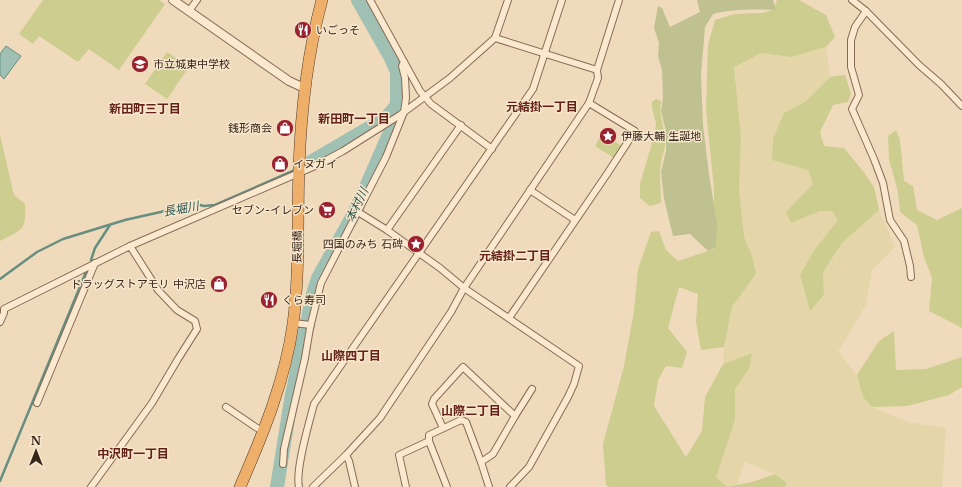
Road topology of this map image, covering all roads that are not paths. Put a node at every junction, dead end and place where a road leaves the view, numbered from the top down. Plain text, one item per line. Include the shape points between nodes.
1 (173, 0) edge
2 (197, 0) edge
3 (322, 0) edge
4 (370, 0) edge
5 (508, 0) edge
6 (562, 0) edge
7 (619, 0) edge
8 (852, 0) edge
9 (189, 11) junction
10 (866, 11) junction
11 (495, 38) junction
12 (545, 55) junction
13 (404, 62) junction
14 (597, 70) junction
15 (304, 88) junction
16 (424, 96) junction
17 (589, 103) junction
18 (962, 106) edge
19 (402, 113) junction
20 (461, 125) junction
21 (492, 149) junction
22 (299, 170) junction
23 (530, 190) junction
24 (358, 212) junction
25 (575, 220) junction
26 (387, 230) junction
27 (130, 246) junction
28 (418, 253) junction
29 (95, 263) junction
30 (911, 277) dead end
31 (464, 288) junction
32 (2, 309) edge
33 (509, 318) junction
34 (0, 322) edge
35 (304, 324) junction
36 (532, 389) dead end
37 (37, 403) dead end
38 (226, 407) dead end
39 (515, 416) junction
40 (443, 428) junction
41 (264, 430) junction
42 (429, 441) junction
43 (346, 455) junction
44 (481, 462) junction
45 (283, 464) dead end
46 (91, 487) edge
47 (240, 487) edge
48 (299, 487) edge
49 (312, 487) edge
50 (354, 487) edge
51 (406, 487) edge
52 (447, 487) edge
53 (489, 487) edge
54 (510, 487) edge

1 - 9 street
2 - 9 street
3 - 15 highway, 長堀橋
4 - 13 street
5 - 11 street
6 - 12 street
7 - 14 street
8 - 10 street
9 - 15 street via 289,81
10 - 18 street
10 - 30 street via 855,27 851,40 851,67 858,95 852,109 883,183 890,220 904,241
11 - 12 street
11 - 16 street via 450,78
12 - 14 street
12 - 21 street via 534,89
13 - 16 street
13 - 19 street via 402,66 406,98
14 - 17 street via 598,78
15 - 22 highway, 長堀橋
16 - 19 street
16 - 20 street
17 - 23 street
17 - 25 street via 635,131
19 - 22 street via 343,151
19 - 24 street via 386,157
20 - 21 street
20 - 26 street
21 - 28 street
22 - 27 street
22 - 35 highway, 長堀橋 via 296,288
23 - 25 street
23 - 31 street
24 - 26 street
24 - 35 street via 321,283
25 - 33 street
26 - 28 street
27 - 29 street
27 - 46 street via 158,290 177,310 195,321 197,329 152,403
28 - 31 street
28 - 48 street via 314,404 297,481
29 - 32 street
29 - 37 street
31 - 33 street
31 - 43 street via 451,312 380,418
32 - 34 street via 4,313
33 - 54 street via 579,366 568,398 529,467
35 - 41 highway, 長堀橋 via 283,370
35 - 45 street
36 - 39 street
38 - 41 street
39 - 40 street via 463,367 432,404
39 - 44 street via 493,454
40 - 42 street via 429,435
40 - 44 street via 461,420 466,422
41 - 47 highway, 長堀橋
42 - 51 street via 399,455
42 - 52 street
43 - 49 street
43 - 50 street
44 - 53 street

